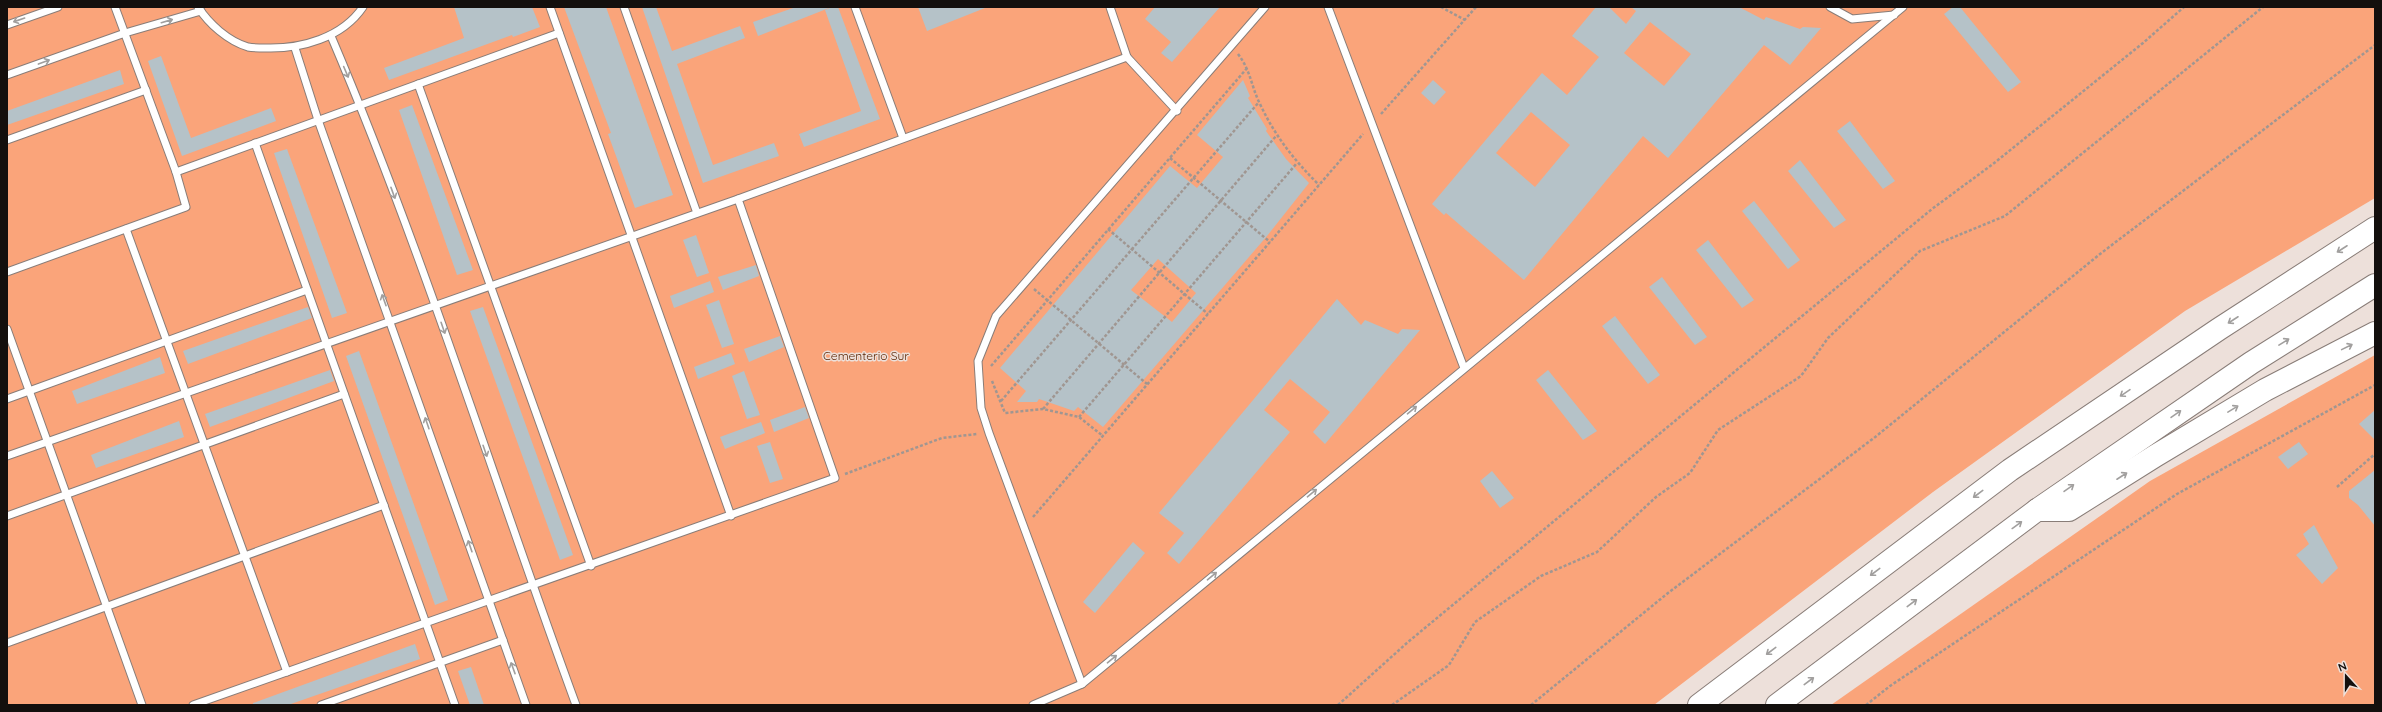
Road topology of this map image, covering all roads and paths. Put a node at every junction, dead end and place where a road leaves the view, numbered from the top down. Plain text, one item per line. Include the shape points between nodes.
1 (58, 7) edge
2 (115, 7) edge
3 (363, 7) edge
4 (550, 7) edge
5 (624, 7) edge
6 (855, 7) edge
7 (1110, 7) edge
8 (1265, 7) edge
9 (1328, 7) edge
10 (1441, 7) edge
11 (1476, 7) edge
12 (1830, 7) edge
13 (1903, 7) edge
14 (2184, 7) edge
15 (2263, 7) edge
16 (200, 9) edge
17 (1894, 15) junction
18 (1465, 20) junction
19 (7, 25) edge
20 (125, 33) junction
21 (559, 33) junction
22 (331, 36) junction
23 (2375, 45) edge
24 (1232, 46) junction
25 (295, 48) junction
26 (1127, 56) junction
27 (1248, 67) junction
28 (7, 75) edge
29 (418, 84) junction
30 (146, 90) junction
31 (1259, 102) junction
32 (360, 105) junction
33 (1177, 111) junction
34 (318, 120) junction
35 (1372, 124) junction
36 (1276, 136) junction
37 (903, 138) junction
38 (7, 140) edge
39 (255, 143) junction
40 (1170, 158) junction
41 (1297, 163) junction
42 (176, 172) junction
43 (1195, 177) junction
44 (1319, 185) junction
45 (738, 199) junction
46 (1221, 200) junction
47 (697, 213) junction
48 (1247, 222) junction
49 (2375, 228) edge
50 (126, 229) junction
51 (1108, 229) junction
52 (632, 236) junction
53 (1270, 242) junction
54 (1132, 250) junction
55 (7, 272) edge
56 (1159, 272) junction
57 (1026, 282) junction
58 (490, 285) junction
59 (2375, 285) edge
60 (307, 290) junction
61 (1185, 294) junction
62 (1047, 300) junction
63 (435, 304) junction
64 (1208, 314) junction
65 (391, 320) junction
66 (1071, 320) junction
67 (7, 329) edge
68 (2375, 333) edge
69 (167, 341) junction
70 (326, 343) junction
71 (1099, 343) junction
72 (1125, 364) junction
73 (1464, 368) junction
74 (987, 370) junction
75 (979, 380) junction
76 (1147, 384) junction
77 (2375, 385) edge
78 (29, 391) junction
79 (186, 393) junction
80 (344, 394) junction
81 (7, 399) edge
82 (1001, 401) junction
83 (1043, 409) junction
84 (1079, 417) junction
85 (989, 433) junction
86 (1103, 436) junction
87 (48, 442) junction
88 (204, 445) junction
89 (2375, 454) edge
90 (7, 456) edge
91 (835, 478) junction
92 (2337, 487) dead end
93 (67, 495) junction
94 (384, 505) junction
95 (2037, 510) junction
96 (7, 516) edge
97 (731, 516) junction
98 (1024, 528) junction
99 (245, 556) junction
100 (591, 566) junction
101 (532, 586) junction
102 (489, 600) junction
103 (107, 606) junction
104 (426, 622) junction
105 (503, 640) junction
106 (7, 643) edge
107 (440, 663) junction
108 (287, 672) junction
109 (1082, 684) junction
110 (142, 705) edge
111 (193, 705) edge
112 (321, 705) edge
113 (455, 705) edge
114 (526, 705) edge
115 (576, 705) edge
116 (1033, 705) edge
117 (1338, 705) edge
118 (1392, 705) edge
119 (1531, 705) edge
120 (1700, 705) edge
121 (1778, 705) edge
122 (1866, 705) edge

1 -> 19 lane
2 - 20 lane
3 - 22 lane via 358,15
4 - 21 lane
5 - 47 lane
6 - 37 lane
7 - 26 lane
8 - 24 lane
9 - 35 lane
10 - 18 path
11 - 18 path
12 - 17 lane via 1852,19
13 - 17 lane
14 - 117 path via 1993,164 1932,209 1693,406 1408,642
15 - 118 path via 2005,216 1920,251 1828,338 1801,376 1718,430 1690,473 1656,497 1597,552 1541,576 1475,622 1449,666
20 -> 16 lane
16 - 25 lane via 227,37 249,47
17 - 73 lane
18 - 35 path
28 -> 20 lane
20 - 30 lane
21 - 29 lane
21 - 52 lane
22 - 25 lane
22 -> 32 lane
23 - 119 path via 2100,254 1874,438 1668,593
24 - 27 path
24 - 33 lane
25 - 34 lane
26 - 33 lane
26 - 37 lane
27 - 31 path
27 - 40 path
29 - 32 lane
29 - 58 lane
30 - 38 lane
30 - 42 lane
31 - 36 path
31 - 43 path
32 - 34 lane
32 -> 63 lane
33 - 57 lane
34 - 39 lane
65 -> 34 lane
35 - 44 path
35 - 73 lane
36 - 41 path
36 - 46 path
37 - 45 lane
39 - 42 lane
39 - 60 lane
40 - 43 path
40 - 51 path
41 - 44 path
41 - 48 path
42 - 50 lane via 186,207
43 - 46 path
43 - 54 path
44 - 53 path
45 - 47 lane
45 - 91 lane
46 - 48 path
46 - 56 path
47 - 52 lane
48 - 53 path
48 - 61 path
49 -> 120 highway via 2219,329 2010,470
50 - 55 lane
50 - 69 lane
51 - 54 path
51 - 62 path
52 - 58 lane
52 - 97 lane
53 - 64 path
54 - 56 path
54 - 66 path
56 - 61 path
56 - 71 path
57 - 62 path
57 - 75 lane via 996,316 978,361
58 - 63 lane
58 - 100 lane
95 -> 59 highway via 2251,363
60 - 69 lane
60 - 70 lane
61 - 64 path
61 - 72 path
62 - 66 path
62 - 74 path
63 - 65 lane
63 -> 101 lane
64 - 76 path
65 - 70 lane
102 -> 65 lane
66 - 71 path
66 - 82 path
67 - 78 lane
95 -> 68 highway via 2069,510 2265,390
69 - 78 lane
69 - 79 lane
70 - 79 lane
70 - 80 lane
71 - 72 path
71 - 83 path
72 - 76 path
72 - 84 path
109 -> 73 lane
74 - 75 path
74 - 82 path
75 - 85 lane via 981,408
76 - 86 path
77 - 122 path via 2177,494 1890,686
78 - 81 lane
78 - 87 lane
79 - 87 lane
79 - 88 lane
80 - 88 lane
80 - 94 lane
82 - 83 path via 1005,413
83 - 84 path
84 - 86 path
85 - 91 path via 942,438
85 - 98 lane
86 - 98 path
87 - 90 lane
87 - 93 lane
88 - 93 lane
88 - 99 lane
89 - 92 path
91 - 97 lane
93 - 96 lane
93 - 103 lane
94 - 99 lane
94 - 104 lane
121 -> 95 highway
97 - 100 lane
98 - 109 lane
99 - 103 lane
99 - 108 lane
100 - 101 lane
101 - 102 lane
101 - 115 lane
102 - 104 lane
102 - 105 lane
103 - 106 lane
103 - 110 lane
104 - 107 lane
104 - 108 lane
105 - 107 lane
114 -> 105 lane
107 - 112 lane
107 - 113 lane
108 - 111 lane
109 - 116 lane

